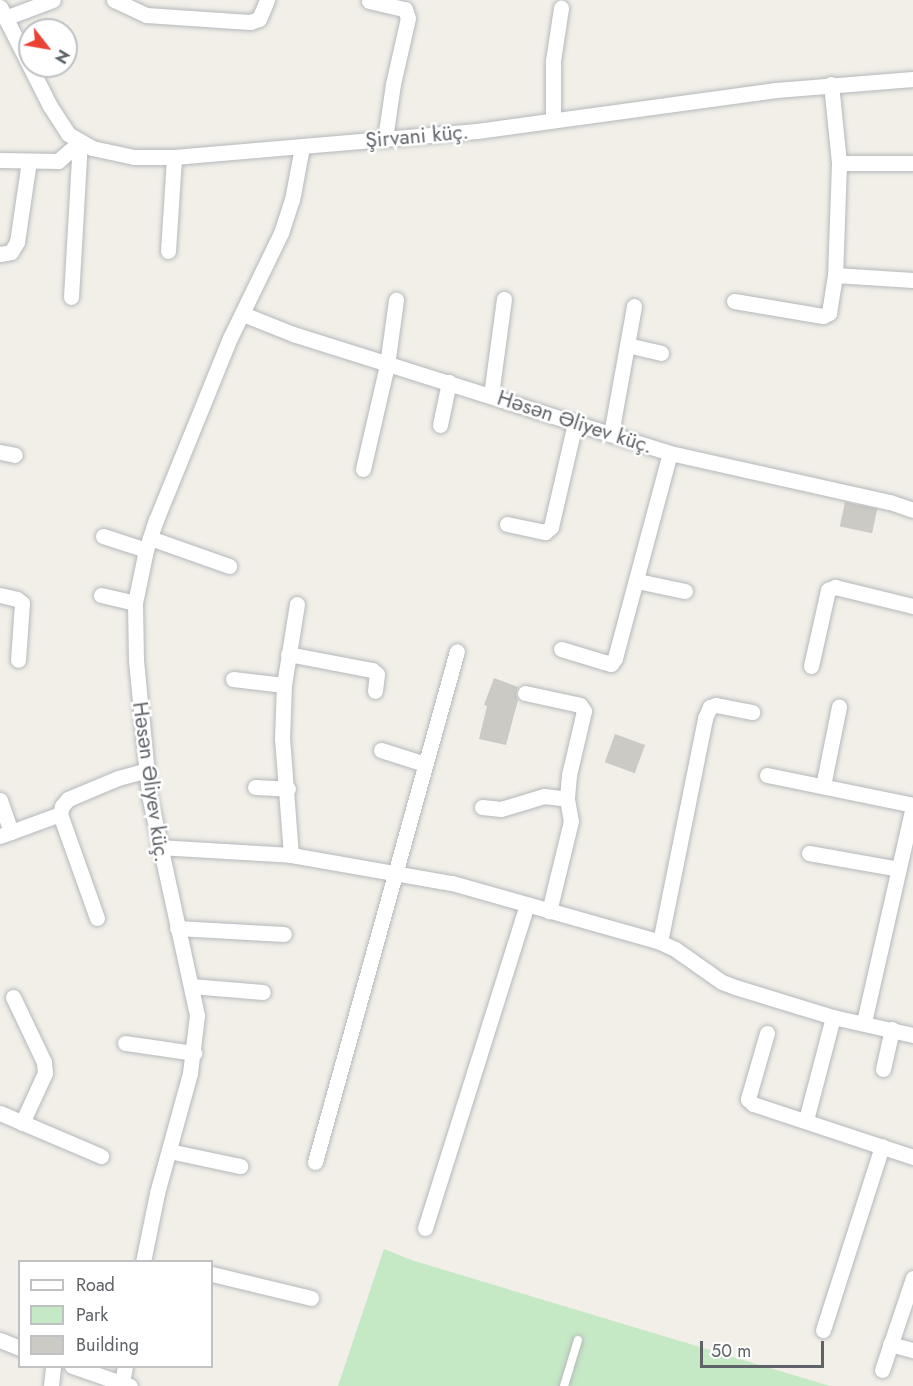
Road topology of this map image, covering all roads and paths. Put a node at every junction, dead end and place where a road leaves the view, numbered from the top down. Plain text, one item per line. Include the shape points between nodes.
1 (52, 0) edge
2 (114, 0) edge
3 (267, 0) edge
4 (369, 1) edge
5 (561, 8) dead end
6 (3, 12) edge
7 (913, 80) edge
8 (831, 84) junction
9 (553, 120) junction
10 (385, 139) junction
11 (80, 142) junction
12 (302, 147) junction
13 (174, 157) junction
14 (0, 160) edge
15 (29, 160) junction
16 (839, 163) junction
17 (913, 164) edge
18 (168, 251) dead end
19 (0, 254) edge
20 (836, 275) junction
21 (913, 280) edge
22 (71, 297) dead end
23 (504, 299) dead end
24 (396, 300) dead end
25 (734, 301) dead end
26 (634, 306) dead end
27 (243, 314) junction
28 (627, 345) junction
29 (662, 353) dead end
30 (387, 365) junction
31 (449, 382) junction
32 (491, 395) junction
33 (575, 423) junction
34 (440, 425) dead end
35 (611, 434) junction
36 (670, 453) junction
37 (363, 469) dead end
38 (913, 510) edge
39 (507, 524) dead end
40 (103, 537) dead end
41 (148, 544) junction
42 (230, 566) dead end
43 (637, 581) junction
44 (685, 591) dead end
45 (100, 595) dead end
46 (0, 596) edge
47 (135, 603) junction
48 (297, 604) dead end
49 (913, 606) edge
50 (561, 649) dead end
51 (457, 651) dead end
52 (288, 654) junction
53 (18, 660) dead end
54 (811, 666) dead end
55 (233, 679) dead end
56 (284, 685) junction
57 (375, 691) dead end
58 (525, 693) dead end
59 (839, 707) dead end
60 (752, 712) dead end
61 (381, 750) dead end
62 (425, 764) junction
63 (145, 771) junction
64 (767, 775) dead end
65 (823, 786) junction
66 (255, 787) dead end
67 (288, 789) junction
68 (567, 799) junction
69 (0, 800) edge
70 (913, 805) edge
71 (482, 807) dead end
72 (60, 814) junction
73 (6, 835) edge
74 (158, 847) junction
75 (809, 853) dead end
76 (291, 855) junction
77 (899, 869) junction
78 (395, 871) junction
79 (527, 905) junction
80 (549, 911) junction
81 (97, 918) dead end
82 (177, 928) junction
83 (284, 934) dead end
84 (660, 942) junction
85 (191, 986) junction
86 (263, 992) dead end
87 (13, 997) dead end
88 (833, 1017) junction
89 (864, 1022) junction
90 (892, 1029) junction
91 (767, 1033) dead end
92 (913, 1035) edge
93 (125, 1043) dead end
94 (194, 1053) junction
95 (883, 1069) dead end
96 (0, 1113) edge
97 (806, 1120) junction
98 (22, 1123) junction
99 (882, 1146) junction
100 (169, 1151) junction
101 (102, 1156) dead end
102 (913, 1157) edge
103 (315, 1162) dead end
104 (240, 1166) dead end
105 (425, 1228) dead end
106 (148, 1260) edge
107 (213, 1274) edge
108 (913, 1278) edge
109 (311, 1298) dead end
110 (823, 1330) dead end
111 (0, 1340) edge
112 (578, 1340) dead end
113 (890, 1344) junction
114 (18, 1347) edge
115 (913, 1350) edge
116 (53, 1368) edge
117 (78, 1368) edge
118 (125, 1368) edge
119 (882, 1370) dead end
120 (126, 1384) edge
121 (51, 1386) edge
122 (564, 1386) edge

1 - 6 street
2 - 3 street via 146,15 250,22 259,19
4 - 10 street via 405,9 408,18
5 - 9 street via 553,61
6 - 11 street, Şirvani küç. via 60,123
7 - 8 street, Şirvani küç.
8 - 9 street, Şirvani küç.
8 - 16 street
9 - 10 street, Şirvani küç.
10 - 12 street, Şirvani küç.
11 - 13 street, Şirvani küç. via 134,157
11 - 15 street via 58,160
11 - 22 street
12 - 13 street, Şirvani küç.
12 - 27 street, Həsən Əliyev küç. via 285,222
13 - 18 street
14 - 15 street
15 - 19 street via 17,242 11,252
16 - 17 street
16 - 20 street
20 - 21 street
20 - 25 street via 829,313 823,316
23 - 32 street
24 - 30 street
26 - 28 street
27 - 30 street, Həsən Əliyev küç.
27 - 41 street, Həsən Əliyev küç.
28 - 29 street
28 - 35 street
30 - 31 street, Həsən Əliyev küç.
30 - 37 street
31 - 32 street, Həsən Əliyev küç.
31 - 34 street
32 - 33 street, Həsən Əliyev küç.
33 - 35 street, Həsən Əliyev küç.
33 - 39 street via 551,527 545,532
35 - 36 street, Həsən Əliyev küç.
36 - 38 street, Həsən Əliyev küç.
36 - 43 street
40 - 41 street
41 - 42 street
41 - 47 street, Həsən Əliyev küç.
43 - 44 street
43 - 50 street via 611,663
45 - 47 street
46 - 53 street via 17,598 22,603
47 - 63 street, Həsən Əliyev küç.
48 - 52 street
49 - 54 street via 835,587 828,590
51 - 62 street
52 - 56 street
52 - 57 street via 372,670 377,674
55 - 56 street
56 - 67 street via 282,739
58 - 68 street via 580,705 584,711 571,761
59 - 65 street
60 - 84 street via 716,705 710,707 705,718
61 - 62 street
62 - 78 street
63 - 72 street via 68,799
63 - 74 street, Həsən Əliyev küç.
64 - 65 street
65 - 70 street
66 - 67 street
67 - 76 street
68 - 71 street via 544,796 501,809
68 - 80 street via 570,821
69 - 73 street
70 - 77 street
72 - 73 street
72 - 81 street
74 - 76 street
74 - 82 street, Həsən Əliyev küç.
75 - 77 street
76 - 78 street
77 - 89 street
78 - 79 street via 471,887
78 - 103 street
79 - 80 street
79 - 105 street
80 - 84 street
82 - 83 street
82 - 85 street, Həsən Əliyev küç.
84 - 88 street via 722,982
85 - 86 street
85 - 94 street, Həsən Əliyev küç. via 197,1016
87 - 98 street via 44,1062 45,1073
88 - 89 street
88 - 97 street
89 - 90 street
90 - 92 street
90 - 95 street
91 - 97 street via 748,1100
93 - 94 street
94 - 100 street, Həsən Əliyev küç.
96 - 98 street
97 - 99 street
98 - 101 street
99 - 102 street
99 - 110 street
100 - 104 street
100 - 106 street, Həsən Əliyev küç. via 157,1193
107 - 109 street
108 - 113 street
111 - 114 street
112 - 122 lane
113 - 115 street
113 - 119 street
116 - 121 street
117 - 120 street
118 - 120 street

